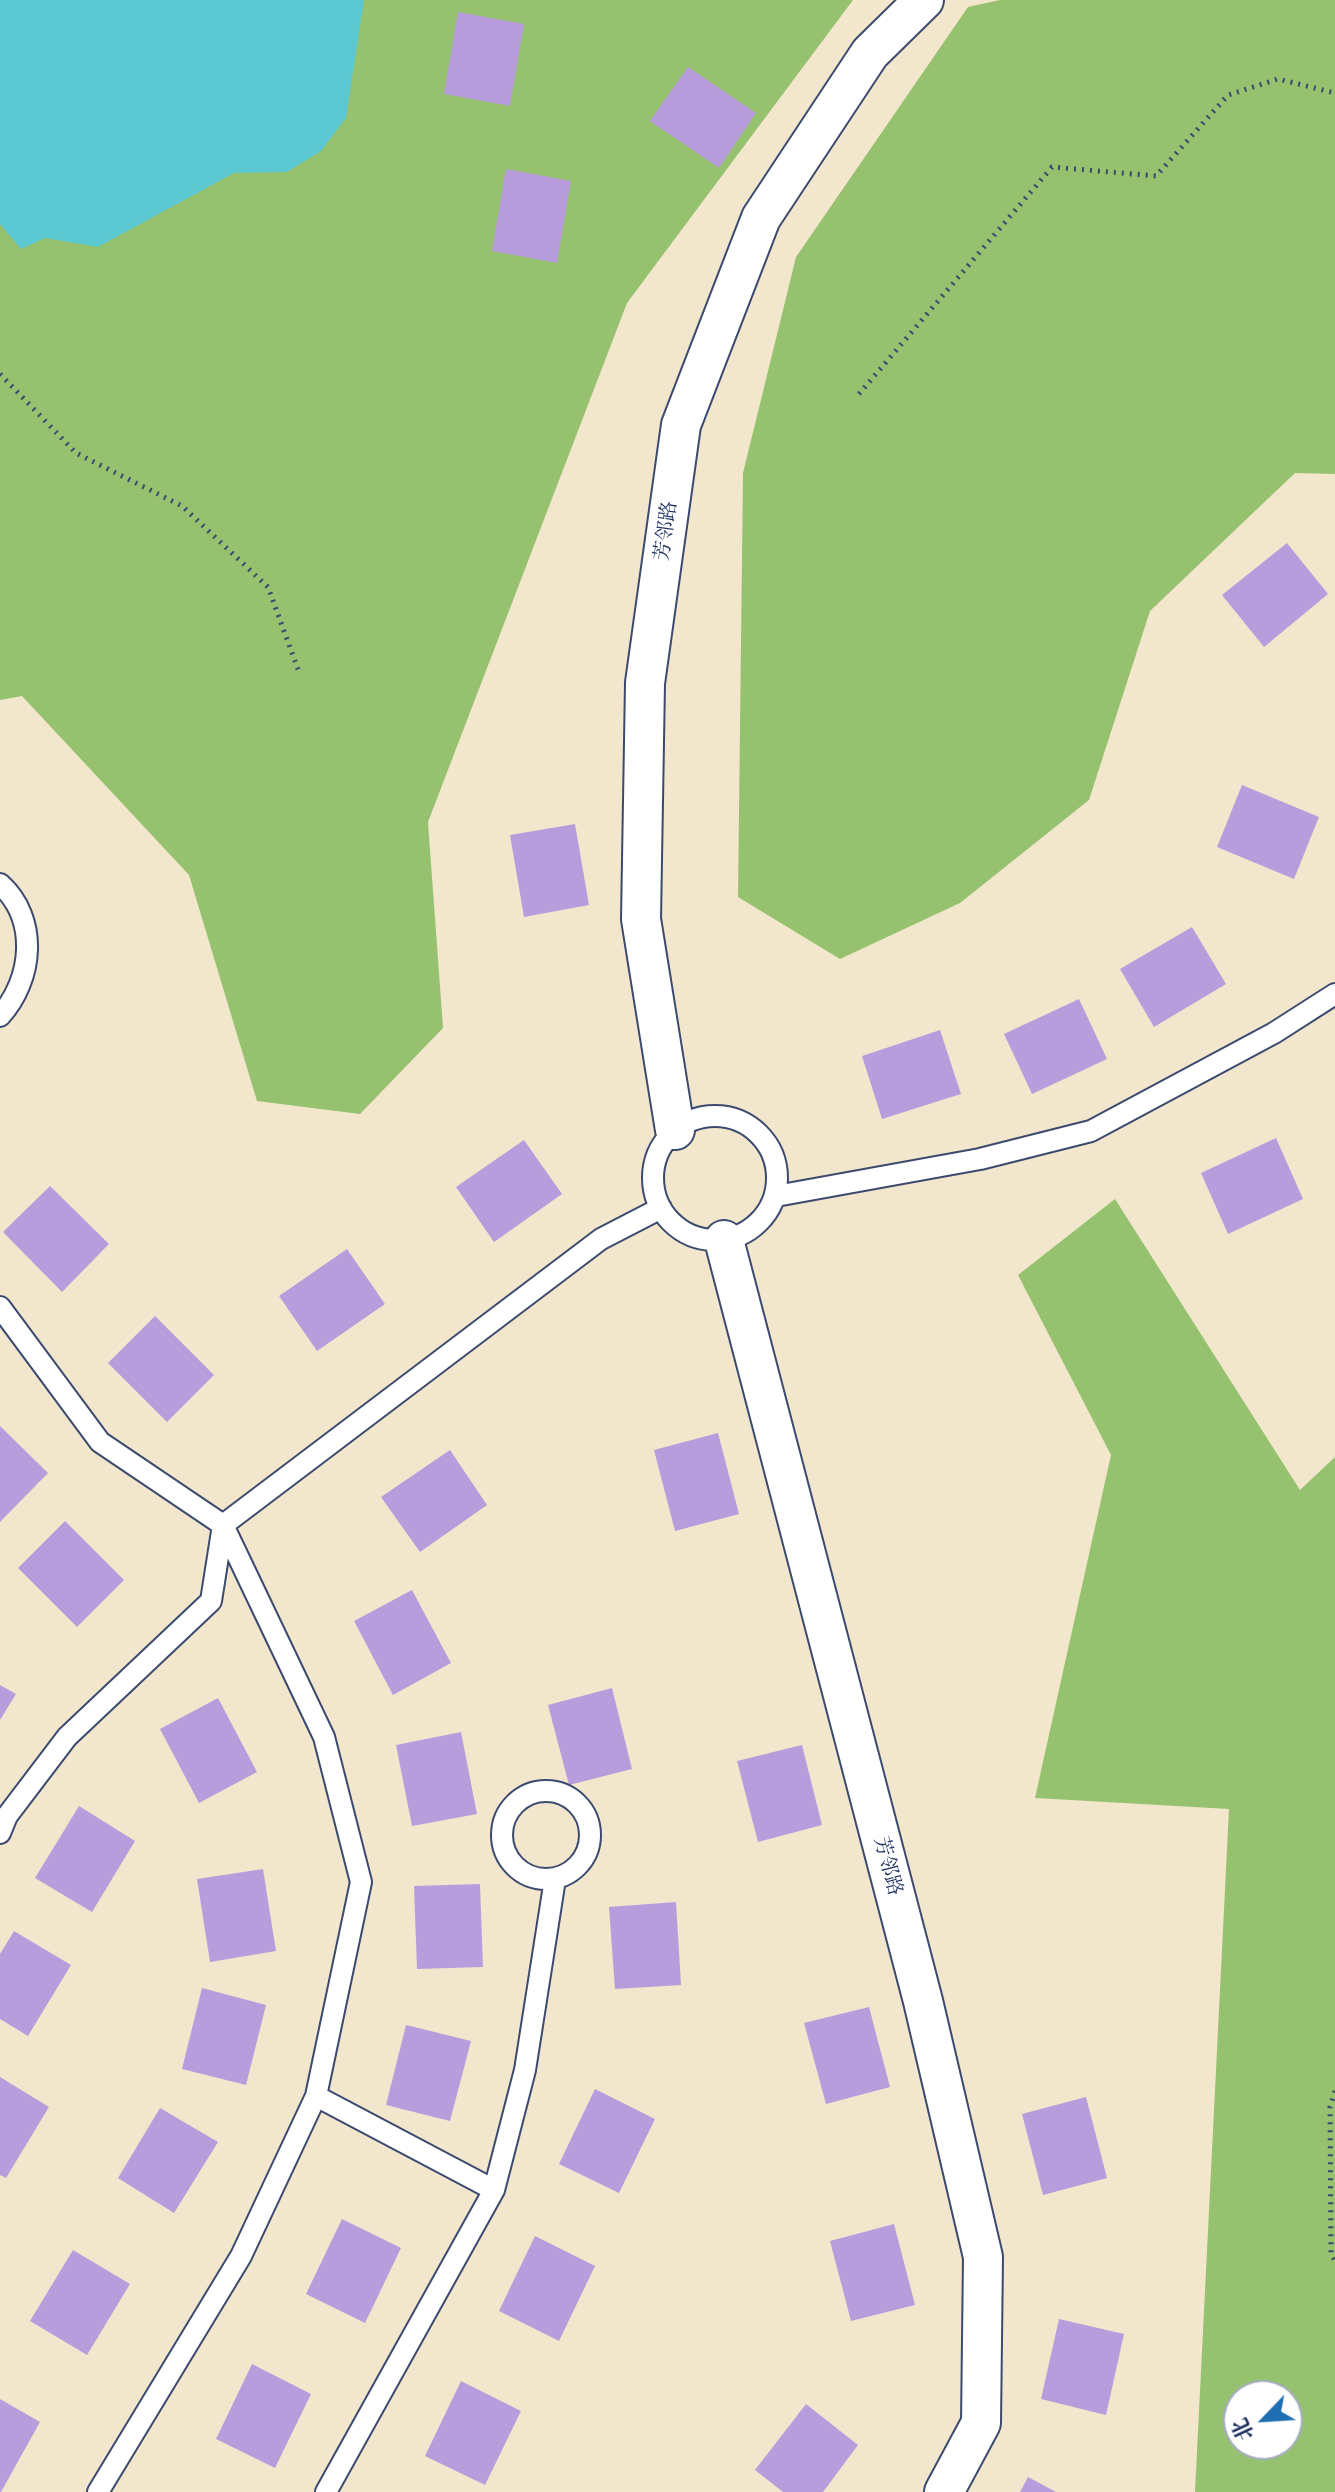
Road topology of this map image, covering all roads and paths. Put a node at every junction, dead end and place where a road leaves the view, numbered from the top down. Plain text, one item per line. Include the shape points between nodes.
1 (924, 0) edge
2 (1335, 93) edge
3 (0, 374) edge
4 (859, 394) dead end
5 (299, 672) dead end
6 (0, 884) edge
7 (1335, 994) edge
8 (0, 1016) edge
9 (675, 1130) junction
10 (776, 1196) junction
11 (661, 1208) junction
12 (724, 1240) junction
13 (0, 1307) edge
14 (223, 1525) junction
15 (0, 1833) edge
16 (555, 1879) junction
17 (1335, 2091) edge
18 (316, 2096) junction
19 (494, 2190) junction
20 (1335, 2261) edge
21 (98, 2492) edge
22 (326, 2492) edge
23 (944, 2492) edge

1 - 9 street, 芳邻路 via 870,53 761,218 681,425 645,683 641,919
2 - 4 path via 1278,79 1228,95 1156,176 1052,167
3 - 5 path via 76,453 182,506 268,587
6 - 8 lane via 24,921 29,954 15,1000
7 - 10 lane via 1274,1033 1091,1131 980,1159
9 - 10 lane via 694,1119 726,1117 748,1125 775,1159
9 - 11 lane via 654,1166
10 - 12 lane via 755,1226
11 - 12 lane via 679,1229 699,1239
11 - 14 lane via 601,1239
12 - 23 street, 芳邻路 via 919,1986 983,2257 981,2423
13 - 14 lane via 100,1442
14 - 15 lane via 211,1601 67,1737
14 - 18 lane via 324,1737 361,1882
16 - 16 lane via 581,1863 589,1826 572,1799 542,1791 518,1801 506,1817 503,1846 520,1871
16 - 19 lane via 525,2070
17 - 20 path via 1330,2122
18 - 19 lane
18 - 21 lane via 241,2256
19 - 22 lane

